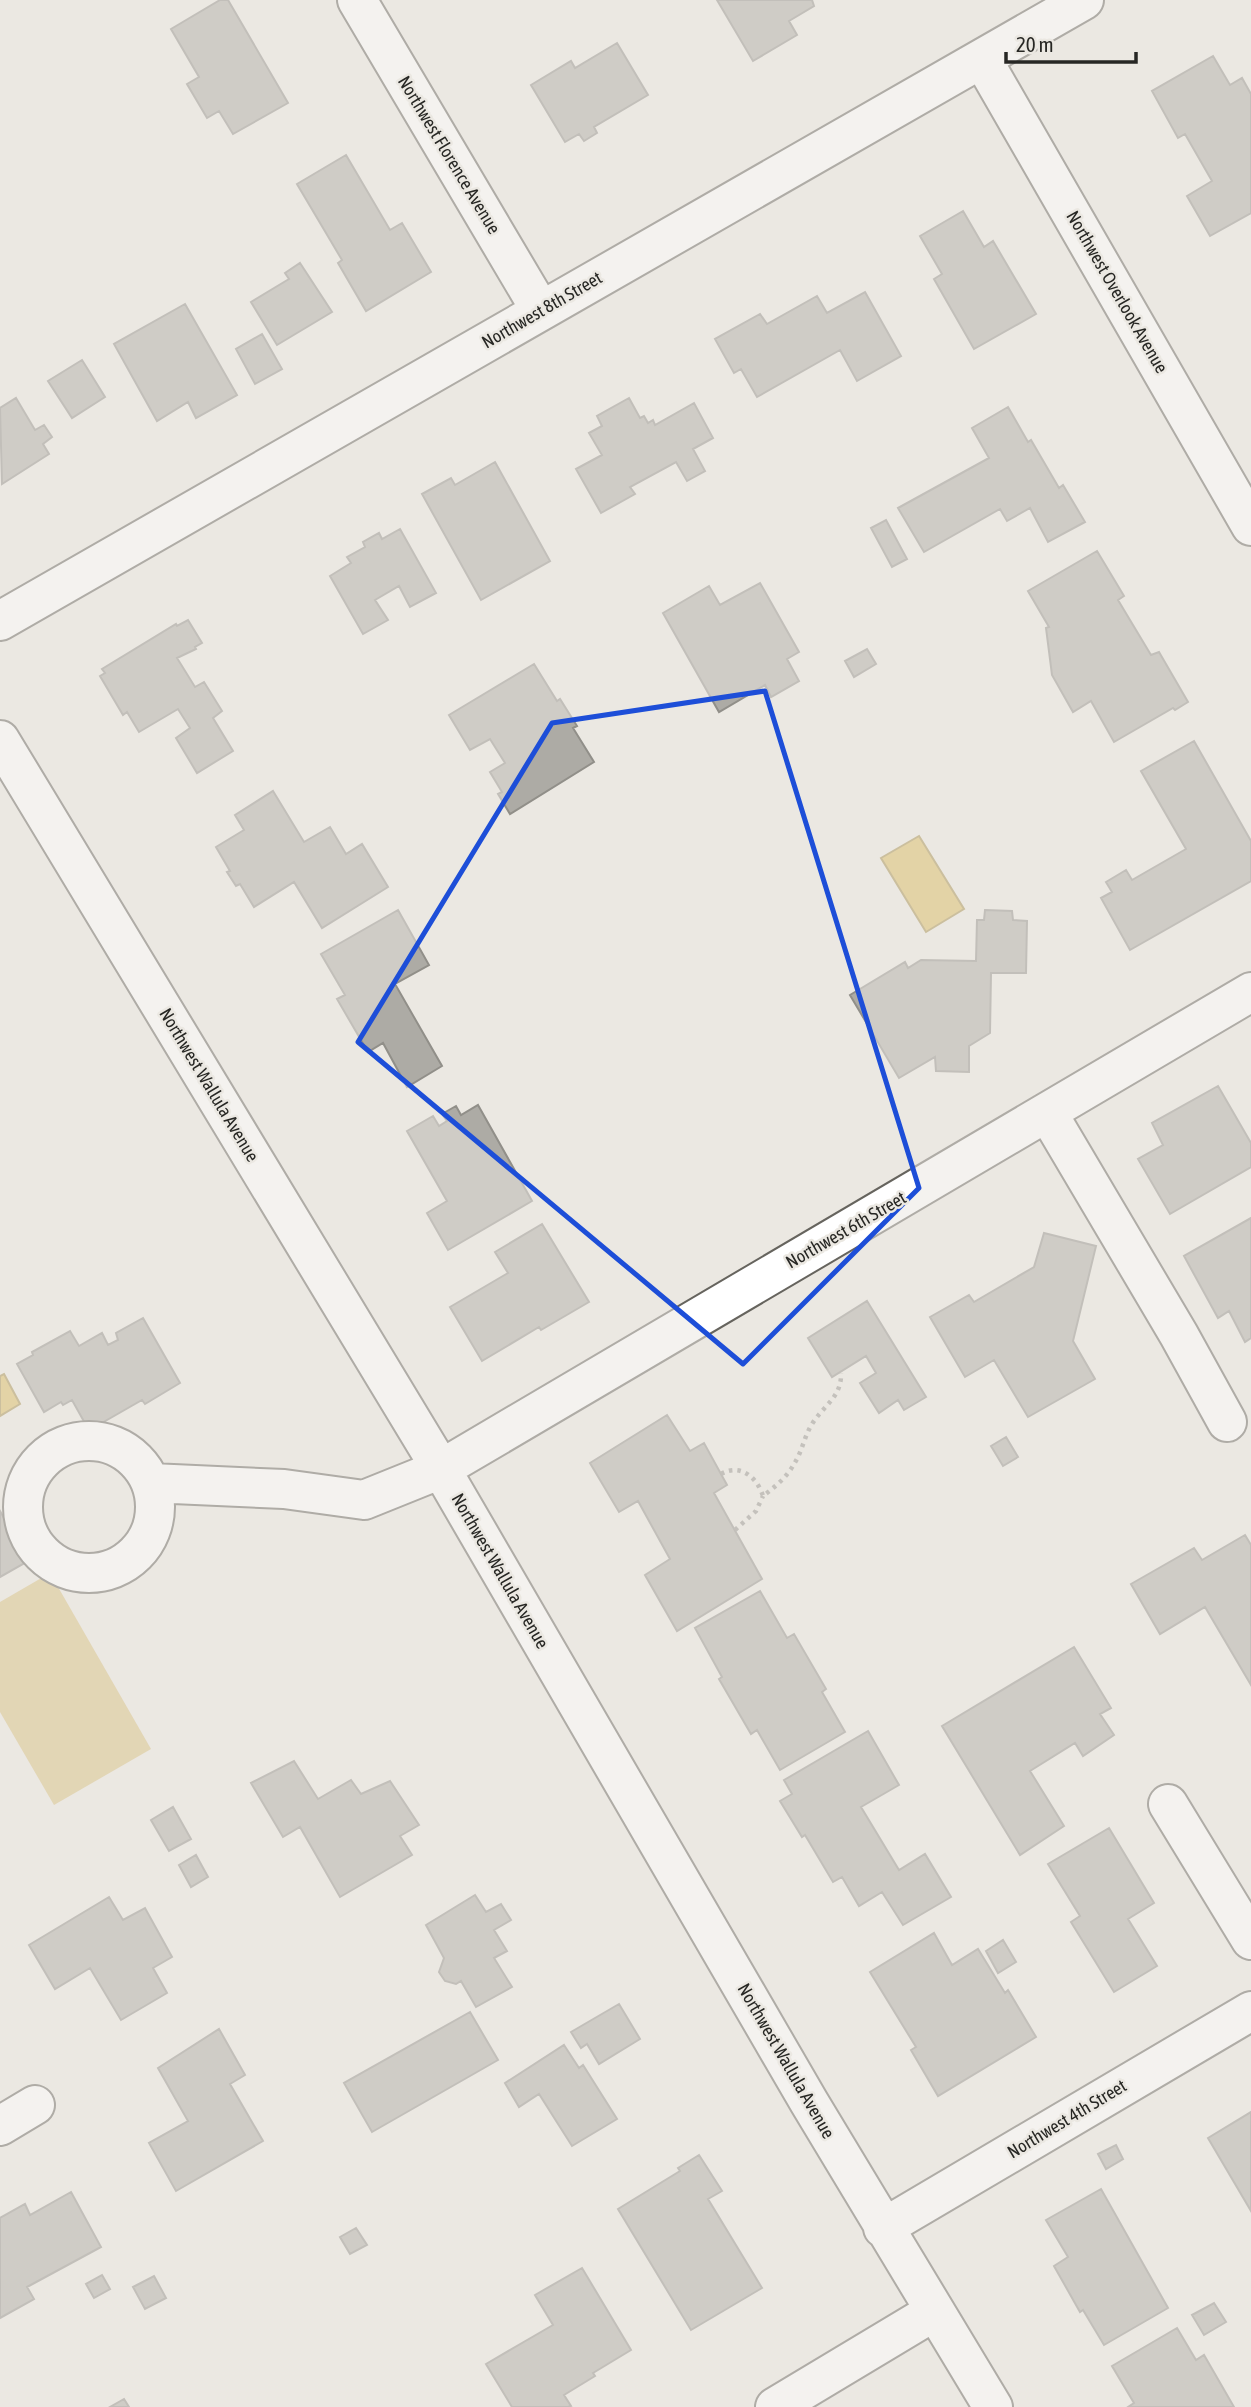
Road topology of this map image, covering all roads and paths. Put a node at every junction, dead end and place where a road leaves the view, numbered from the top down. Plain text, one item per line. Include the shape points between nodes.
1 (357, 0) edge
2 (1084, 0) edge
3 (982, 59) junction
4 (541, 311) junction
5 (1251, 526) edge
6 (0, 621) edge
7 (0, 740) edge
8 (1251, 992) edge
9 (1047, 1112) junction
10 (841, 1373) dead end
11 (1227, 1422) dead end
12 (440, 1469) junction
13 (721, 1474) dead end
14 (151, 1483) dead end
15 (764, 1496) junction
16 (735, 1531) dead end
17 (1168, 1804) dead end
18 (1251, 1940) edge
19 (1251, 2011) edge
20 (35, 2105) dead end
21 (0, 2126) edge
22 (883, 2228) junction
23 (935, 2311) junction
24 (775, 2407) edge
25 (993, 2407) edge

1 - 4 street, Northwest Florence Avenue
2 - 3 street, Northwest 8th Street
3 - 4 street, Northwest 8th Street
3 - 5 street, Northwest Overlook Avenue
4 - 6 street, Northwest 8th Street
7 - 12 street, Northwest Wallula Avenue
8 - 9 street, Northwest 6th Street
9 - 11 street
9 - 12 street, Northwest 6th Street
10 - 15 path via 836,1397 810,1427 794,1465
12 - 14 street, Northwest 6th Street via 364,1500 284,1489
12 - 22 street, Northwest Wallula Avenue
13 - 15 path via 742,1470 760,1485
15 - 16 path
17 - 18 street
19 - 22 street, Northwest 4th Street
20 - 21 street
22 - 23 street, Northwest Wallula Avenue
23 - 24 street
23 - 25 street, Northwest Wallula Avenue

